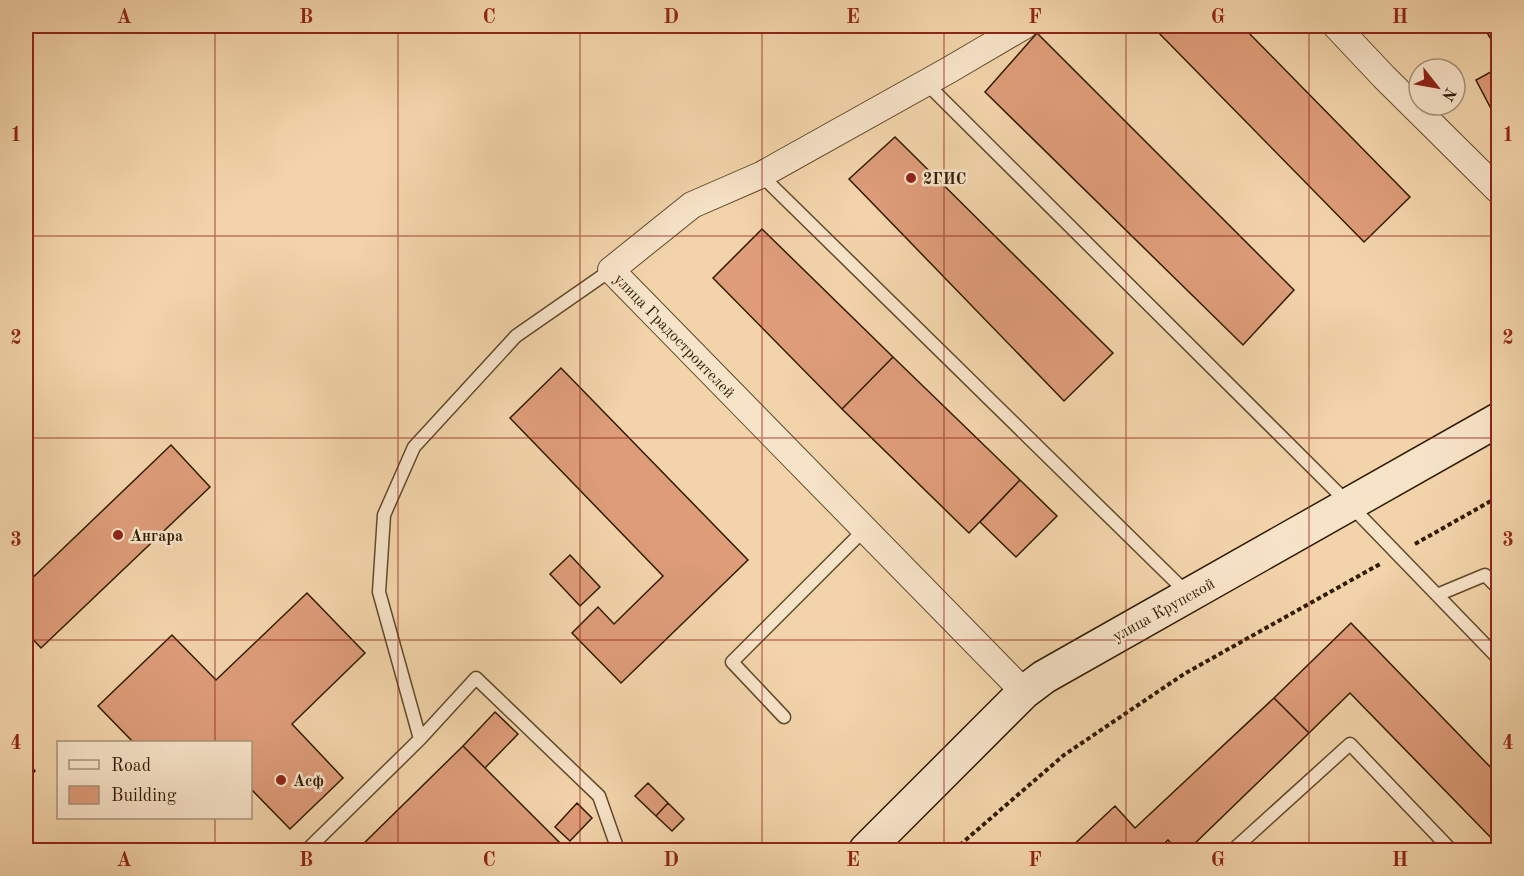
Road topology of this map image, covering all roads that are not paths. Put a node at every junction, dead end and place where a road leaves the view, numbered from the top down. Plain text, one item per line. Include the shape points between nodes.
1 (1024, 26) edge
2 (1336, 26) edge
3 (926, 83) junction
4 (761, 175) junction
5 (1498, 190) edge
6 (611, 270) junction
7 (1498, 420) edge
8 (1348, 504) junction
9 (864, 529) junction
10 (1498, 588) edge
11 (1188, 595) junction
12 (1437, 595) junction
13 (1498, 658) edge
14 (1024, 692) junction
15 (784, 717) dead end
16 (420, 739) junction
17 (307, 850) edge
18 (618, 850) edge
19 (866, 850) edge
20 (1233, 850) edge
21 (1451, 850) edge

1 - 3 street, улица Градостроителей
2 - 5 street
3 - 4 street, улица Градостроителей
3 - 8 lane
4 - 6 street, улица Градостроителей via 692,205
4 - 11 lane
6 - 9 street, улица Градостроителей
6 - 16 lane via 516,336 414,447 384,516 379,592
7 - 8 main road, улица Крупской
8 - 11 main road, улица Крупской
8 - 12 lane
9 - 14 street, улица Градостроителей
9 - 15 lane via 732,662
10 - 12 lane via 1485,575
11 - 14 main road, улица Крупской
12 - 13 lane
14 - 19 main road, улица Крупской
16 - 17 lane
16 - 18 lane via 476,678 599,796
20 - 21 lane via 1350,744

